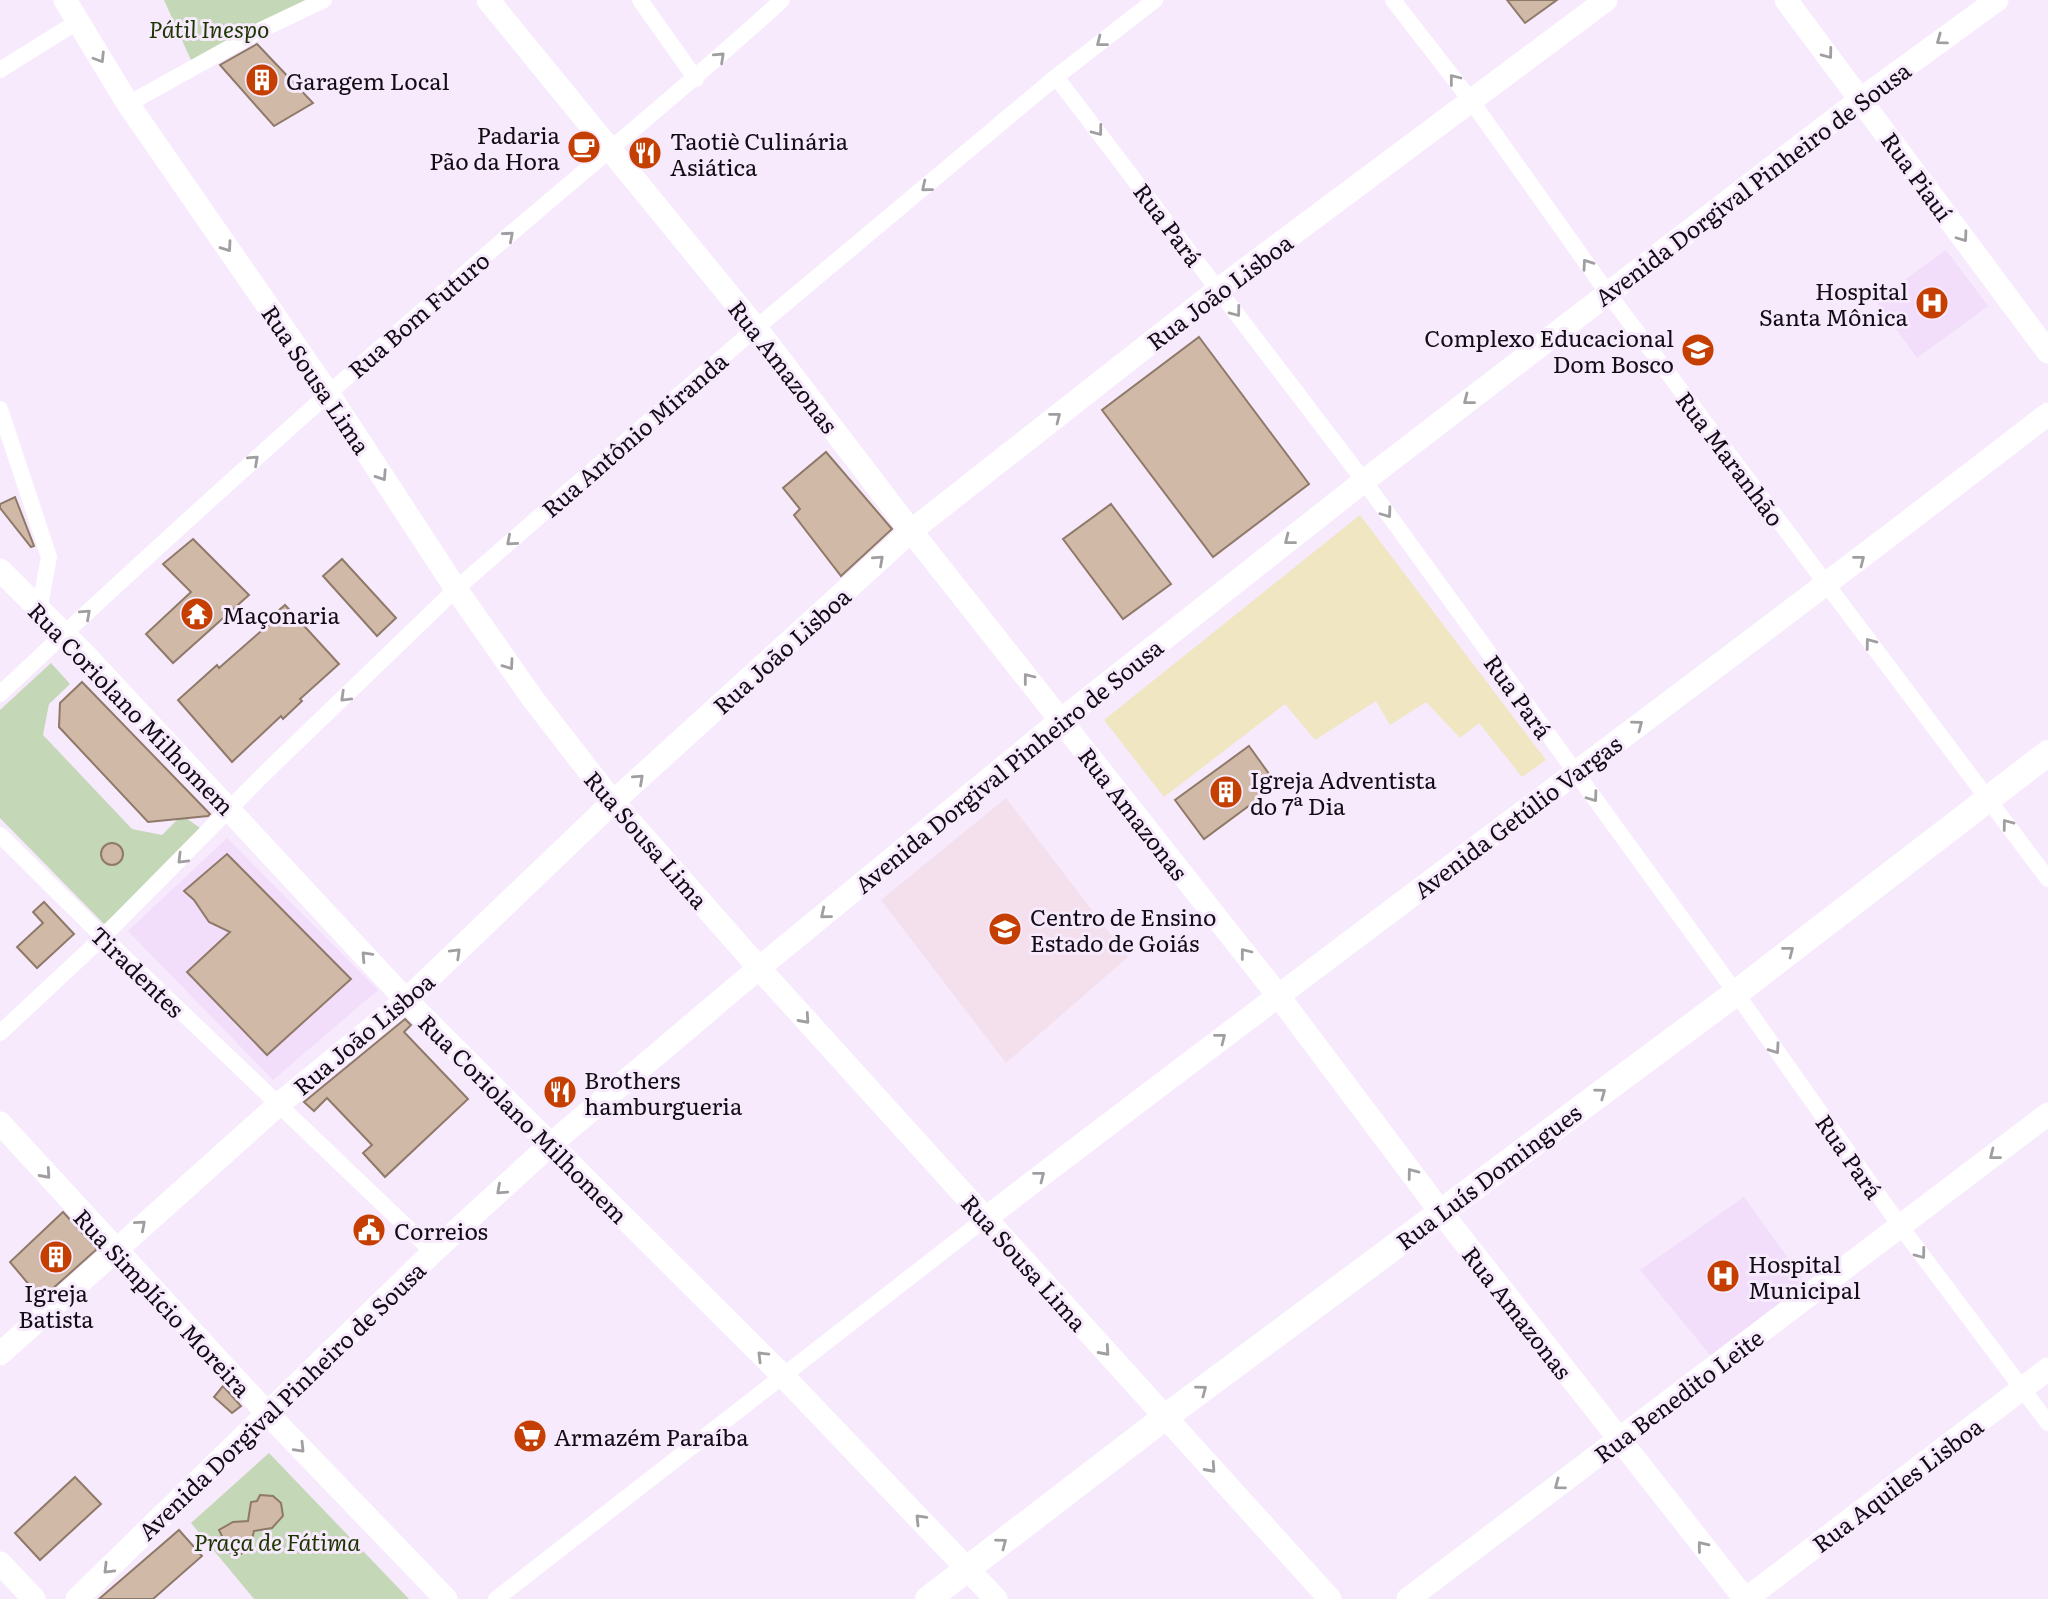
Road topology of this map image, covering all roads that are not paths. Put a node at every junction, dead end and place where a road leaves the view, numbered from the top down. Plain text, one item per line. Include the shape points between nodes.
1 (65, 0) edge
2 (324, 0) edge
3 (488, 0) edge
4 (640, 0) edge
5 (782, 0) edge
6 (1155, 0) edge
7 (1393, 0) edge
8 (1606, 0) edge
9 (1787, 0) edge
10 (1997, 0) edge
11 (77, 22) junction
12 (0, 70) edge
13 (1056, 77) junction
14 (695, 79) junction
15 (1861, 99) junction
16 (1472, 102) junction
17 (128, 104) junction
18 (608, 149) junction
19 (1219, 289) junction
20 (1607, 292) junction
21 (755, 328) junction
22 (2048, 352) edge
23 (328, 393) junction
24 (0, 409) edge
25 (2048, 414) edge
26 (1364, 481) junction
27 (911, 531) junction
28 (0, 570) edge
29 (1826, 586) junction
30 (456, 589) junction
31 (39, 611) junction
32 (63, 634) junction
33 (0, 694) edge
34 (1061, 720) junction
35 (2048, 753) edge
36 (1575, 773) junction
37 (1987, 798) junction
38 (613, 802) junction
39 (230, 811) junction
40 (0, 835) edge
41 (2048, 879) edge
42 (103, 937) junction
43 (759, 968) junction
44 (1735, 993) junction
45 (1277, 994) junction
46 (406, 1000) junction
47 (0, 1033) edge
48 (278, 1105) junction
49 (2048, 1114) edge
50 (0, 1123) edge
51 (551, 1144) junction
52 (1440, 1211) junction
53 (986, 1218) junction
54 (1900, 1227) junction
55 (114, 1249) junction
56 (433, 1252) junction
57 (0, 1354) edge
58 (2048, 1369) edge
59 (784, 1377) junction
60 (2023, 1387) junction
61 (266, 1412) junction
62 (1164, 1418) junction
63 (2048, 1423) edge
64 (1618, 1440) junction
65 (0, 1563) edge
66 (968, 1569) junction
67 (34, 1599) edge
68 (77, 1599) edge
69 (446, 1599) edge
70 (496, 1599) edge
71 (928, 1599) edge
72 (996, 1599) edge
73 (1330, 1599) edge
74 (1408, 1599) edge
75 (1745, 1599) edge

1 - 11 street, Rua Sousa Lima
2 - 17 street
3 - 18 street, Rua Amazonas
4 - 14 street
14 -> 5 street, Rua Bom Futuro
6 -> 13 street, Rua Antônio Miranda
16 -> 7 street, Rua Maranhão
8 - 16 street, Rua João Lisboa
9 -> 15 street, Rua Piauí
10 -> 15 street, Avenida Dorgival Pinheiro de Sousa
11 - 12 street
11 -> 17 street, Rua Sousa Lima
13 -> 19 street, Rua Pará
13 -> 21 street, Rua Antônio Miranda
14 - 18 street, Rua Bom Futuro
15 - 20 street, Avenida Dorgival Pinheiro de Sousa
15 -> 22 street, Rua Piauí
16 - 19 street, Rua João Lisboa
20 -> 16 street, Rua Maranhão
17 -> 23 street, Rua Sousa Lima
18 - 21 street, Rua Amazonas
23 -> 18 street, Rua Bom Futuro
19 -> 26 street, Rua Pará
27 -> 19 street, Rua João Lisboa
20 -> 26 street, Avenida Dorgival Pinheiro de Sousa
20 - 29 street, Rua Maranhão
21 - 27 street, Rua Amazonas
21 -> 30 street, Rua Antônio Miranda
23 -> 30 street, Rua Sousa Lima
32 -> 23 street, Rua Bom Futuro
24 - 31 street via 49,557
29 -> 25 street, Avenida Getúlio Vargas
26 -> 34 street, Avenida Dorgival Pinheiro de Sousa
26 -> 36 street, Rua Pará
34 -> 27 street, Rua Amazonas
38 -> 27 street, Rua João Lisboa
28 - 31 street, Rua Coriolano Milhomem
36 -> 29 street, Avenida Getúlio Vargas
37 -> 29 street, Rua Maranhão
30 -> 38 street, Rua Sousa Lima
30 -> 39 street, Rua Antônio Miranda
31 - 32 street, Rua Coriolano Milhomem
32 - 33 street, Rua Bom Futuro
32 - 39 street, Rua Coriolano Milhomem
34 -> 43 street, Avenida Dorgival Pinheiro de Sousa
45 -> 34 street, Rua Amazonas
35 - 37 main road, Rua Luís Domingues
36 -> 44 street, Rua Pará
36 - 45 street, Avenida Getúlio Vargas
41 -> 37 street, Rua Maranhão
44 -> 37 main road, Rua Luís Domingues
38 - 43 street, Rua Sousa Lima
46 -> 38 street, Rua João Lisboa
39 -> 42 street, Rua Antônio Miranda
46 -> 39 street, Rua Coriolano Milhomem
40 - 42 street, Tiradentes
42 - 47 street, Rua Antônio Miranda
42 - 48 street, Tiradentes
43 - 51 street, Avenida Dorgival Pinheiro de Sousa
43 -> 53 street, Rua Sousa Lima
52 -> 44 main road, Rua Luís Domingues
44 -> 54 street, Rua Pará
52 -> 45 street, Rua Amazonas
53 -> 45 street, Avenida Getúlio Vargas
46 - 48 street, Rua João Lisboa
46 - 51 street, Rua Coriolano Milhomem
55 -> 48 street, Rua João Lisboa
48 - 56 street, Tiradentes
49 -> 54 street, Rua Benedito Leite
50 -> 55 street, Rua Simplício Moreira
51 -> 56 street, Avenida Dorgival Pinheiro de Sousa
59 -> 51 street, Rua Coriolano Milhomem
62 -> 52 main road, Rua Luís Domingues
52 - 64 street, Rua Amazonas
53 - 59 street
53 -> 62 street, Rua Sousa Lima
54 -> 60 street, Rua Pará
54 - 64 street, Rua Benedito Leite
55 - 57 street, Rua João Lisboa
55 - 61 street, Rua Simplício Moreira
56 - 61 street, Avenida Dorgival Pinheiro de Sousa
58 - 60 street, Rua Aquiles Lisboa
66 -> 59 street, Rua Coriolano Milhomem
59 - 70 street
60 - 63 street, Rua Pará
60 - 75 street, Rua Aquiles Lisboa
61 -> 68 street, Avenida Dorgival Pinheiro de Sousa
61 -> 69 street, Rua Simplício Moreira
66 -> 62 main road, Rua Luís Domingues
62 -> 73 street, Rua Sousa Lima
64 -> 74 street, Rua Benedito Leite
75 -> 64 street, Rua Amazonas
65 - 67 street
66 - 71 main road, Rua Luís Domingues
66 - 72 street, Rua Coriolano Milhomem

